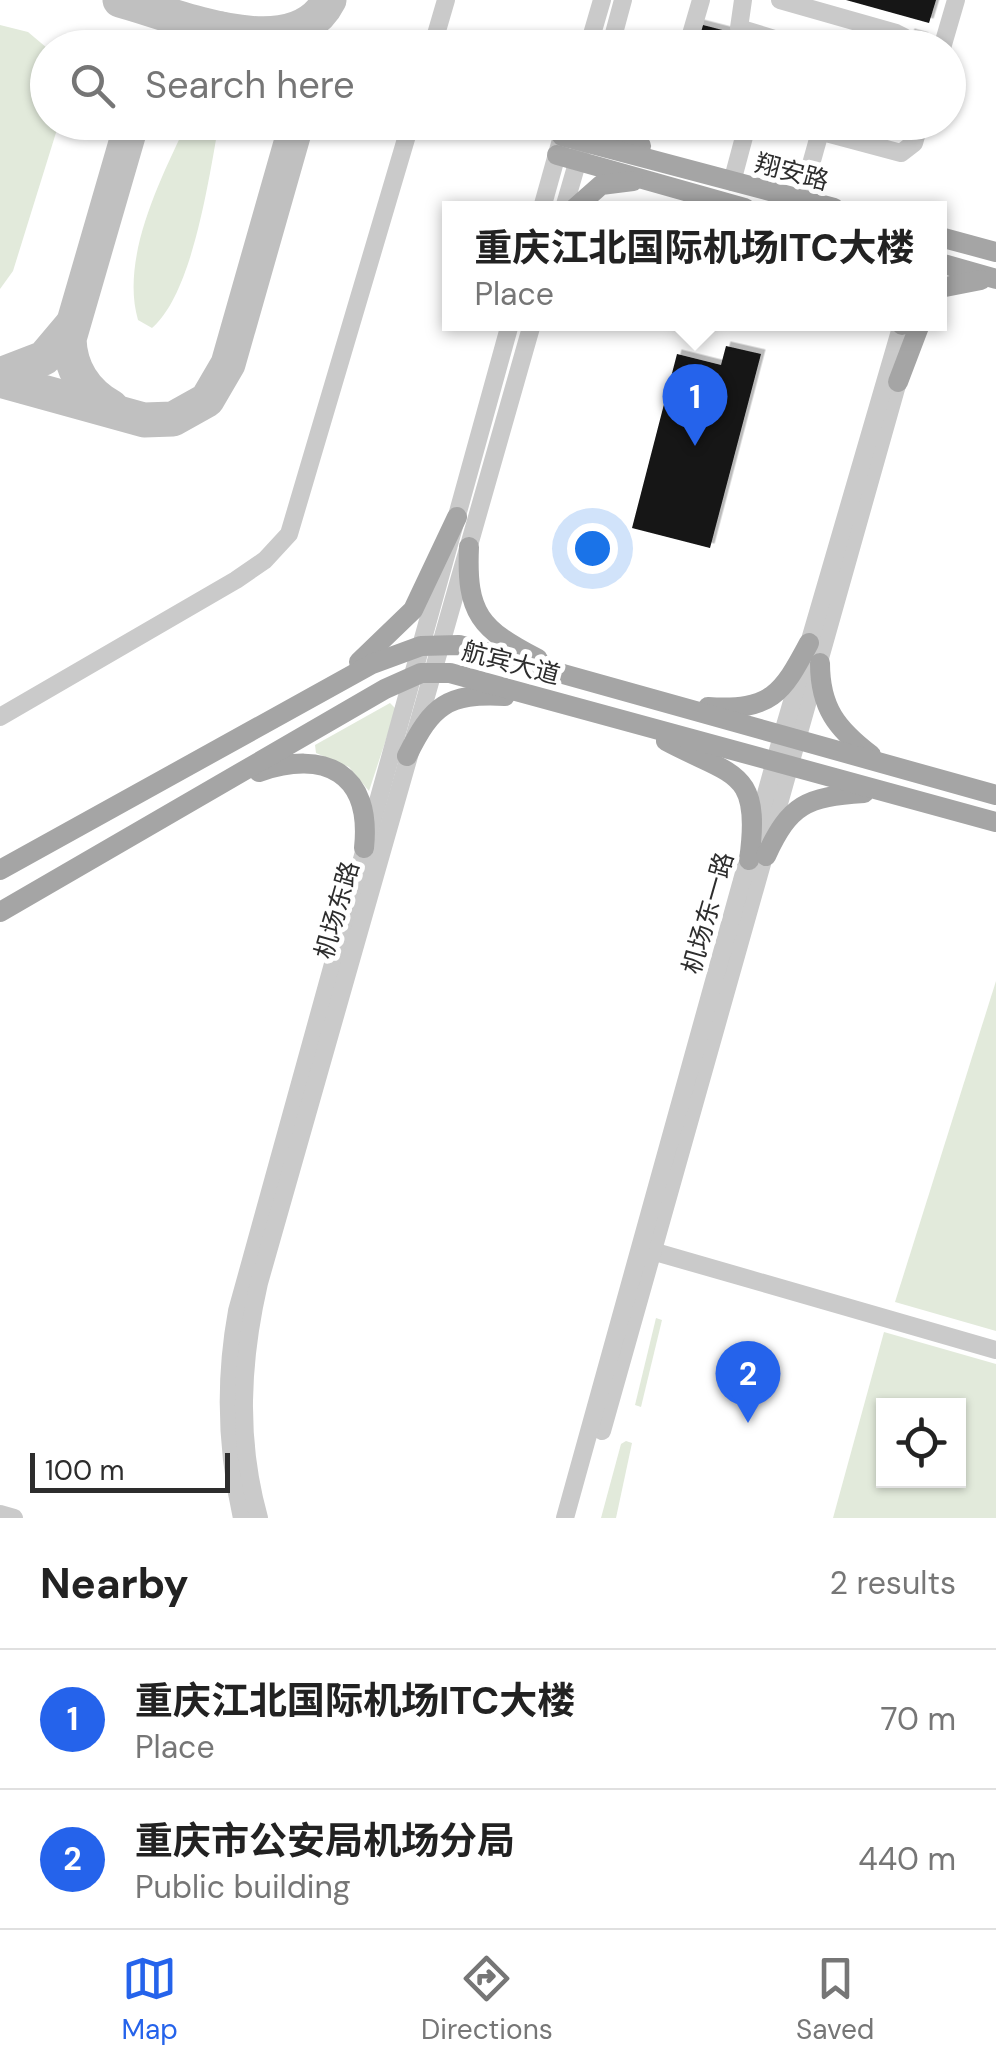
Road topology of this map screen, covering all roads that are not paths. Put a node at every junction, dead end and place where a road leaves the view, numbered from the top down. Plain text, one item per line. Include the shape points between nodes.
1 (446, 0) edge
2 (602, 0) edge
3 (623, 0) edge
4 (702, 0) edge
5 (743, 0) edge
6 (780, 0) edge
7 (956, 0) edge
8 (437, 30) edge
9 (593, 30) edge
10 (615, 30) edge
11 (693, 30) edge
12 (746, 30) edge
13 (889, 30) edge
14 (947, 30) edge
15 (407, 140) edge
16 (573, 140) edge
17 (625, 140) edge
18 (741, 140) edge
19 (818, 140) edge
20 (851, 140) edge
21 (915, 140) edge
22 (724, 180) junction
23 (653, 182) junction
24 (801, 200) junction
25 (545, 201) edge
26 (565, 201) edge
27 (580, 201) edge
28 (721, 201) edge
29 (805, 201) edge
30 (947, 239) edge
31 (996, 252) edge
32 (947, 266) edge
33 (996, 280) edge
34 (947, 286) edge
35 (508, 331) edge
36 (530, 331) edge
37 (906, 331) edge
38 (907, 331) edge
39 (898, 382) joint
40 (457, 517) junction
41 (469, 547) junction
42 (809, 643) junction
43 (430, 645) junction
44 (820, 664) junction
45 (422, 673) junction
46 (580, 680) junction
47 (323, 692) junction
48 (522, 692) junction
49 (547, 698) junction
50 (666, 704) junction
51 (0, 717) edge
52 (633, 723) junction
53 (790, 738) junction
54 (407, 756) junction
55 (880, 763) junction
56 (783, 765) junction
57 (214, 788) junction
58 (881, 792) junction
59 (996, 794) edge
60 (996, 822) edge
61 (364, 848) junction
62 (757, 858) junction
63 (0, 870) edge
64 (0, 912) edge
65 (647, 1250) junction
66 (996, 1350) edge
67 (0, 1514) edge
68 (14, 1518) edge
69 (242, 1518) edge
70 (259, 1518) edge
71 (565, 1518) edge
72 (577, 1518) edge

1 - 8 street
2 - 9 street
3 - 10 street
4 - 11 street
5 - 12 street via 739,28
6 - 13 street
7 - 14 street
15 - 51 street via 289,534 236,580
16 - 22 main road, 翔安路
16 - 23 main road, 翔安路
16 - 25 street
16 - 26 street
17 - 22 main road via 688,160
18 - 22 street
19 - 24 street
20 - 21 street via 901,153
22 - 24 main road, 翔安路
23 - 27 main road via 601,185
23 - 28 main road, 翔安路
24 - 29 main road, 翔安路
30 - 31 main road
32 - 33 main road
33 - 34 main road
35 - 40 street, 机场东路
36 - 41 street, 机场东路
37 - 42 street, 机场东一路
38 - 39 main road
39 - 44 street, 机场东一路
40 - 43 street, 机场东路
40 - 47 main road via 404,622
41 - 43 street, 机场东路
41 - 46 main road via 470,592 485,626
42 - 50 main road via 788,684 760,704
42 - 53 street, 机场东一路
43 - 45 street, 机场东路
43 - 46 main road, 航宾大道 via 459,645
43 - 47 main road via 372,664
44 - 53 street, 机场东一路
44 - 55 main road via 827,712
45 - 48 main road, 航宾大道
45 - 54 street, 机场东路
45 - 57 main road
45 - 61 street, 机场东路
46 - 48 main road via 504,670 504,679
46 - 50 main road, 航宾大道
47 - 63 main road
48 - 49 main road, 航宾大道
49 - 52 main road, 航宾大道
49 - 54 main road via 454,700 429,715
50 - 53 main road, 航宾大道
52 - 56 main road, 航宾大道
52 - 62 main road via 736,776 754,814
53 - 55 main road, 航宾大道
53 - 56 street, 机场东一路
54 - 70 street, 机场东路 via 252,1315 243,1430
55 - 59 main road, 航宾大道
56 - 58 main road, 航宾大道
56 - 62 street, 机场东一路
57 - 61 main road via 288,763 327,766 362,799
57 - 64 main road
58 - 60 main road, 航宾大道
58 - 62 main road via 805,804 781,823
61 - 69 street, 机场东路 via 237,1310 226,1401
62 - 65 street, 机场东一路
65 - 66 street
65 - 71 street, 机场东一路
65 - 72 street, 机场东一路
67 - 68 street

